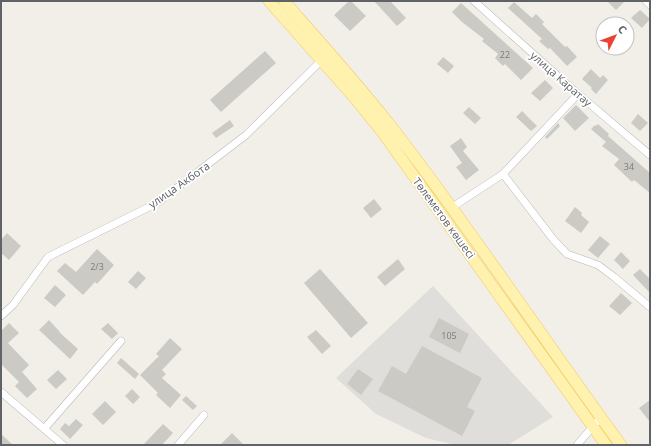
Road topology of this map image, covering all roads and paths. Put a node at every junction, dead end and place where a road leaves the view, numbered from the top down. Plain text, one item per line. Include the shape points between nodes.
1 (269, 1) edge
2 (284, 1) edge
3 (474, 1) edge
4 (646, 1) edge
5 (650, 5) edge
6 (325, 56) junction
7 (578, 94) junction
8 (650, 155) edge
9 (503, 174) junction
10 (451, 208) junction
11 (650, 307) edge
12 (1, 316) edge
13 (121, 341) dead end
14 (1, 392) edge
15 (204, 415) dead end
16 (601, 418) junction
17 (593, 426) junction
18 (44, 429) junction
19 (63, 445) edge
20 (178, 445) edge
21 (577, 445) edge
22 (606, 445) edge
23 (621, 445) edge

1 - 6 main road, Төлеметов көшесі
2 - 6 main road, Төлеметов көшесі
3 - 7 street, улица Каратау
4 - 5 street
6 - 10 main road, Төлеметов көшесі via 362,90
6 - 12 street, улица Акбота via 246,135 157,203 48,257 13,305
6 - 17 main road, Төлеметов көшесі
7 - 8 street, улица Каратау
7 - 9 street
9 - 10 street
9 - 11 street via 567,254 598,266
10 - 16 main road, Төлеметов көшесі
13 - 18 street
14 - 18 street
15 - 20 street
16 - 17 street
16 - 23 main road, Төлеметов көшесі
17 - 21 street
17 - 22 main road, Төлеметов көшесі
18 - 19 street

